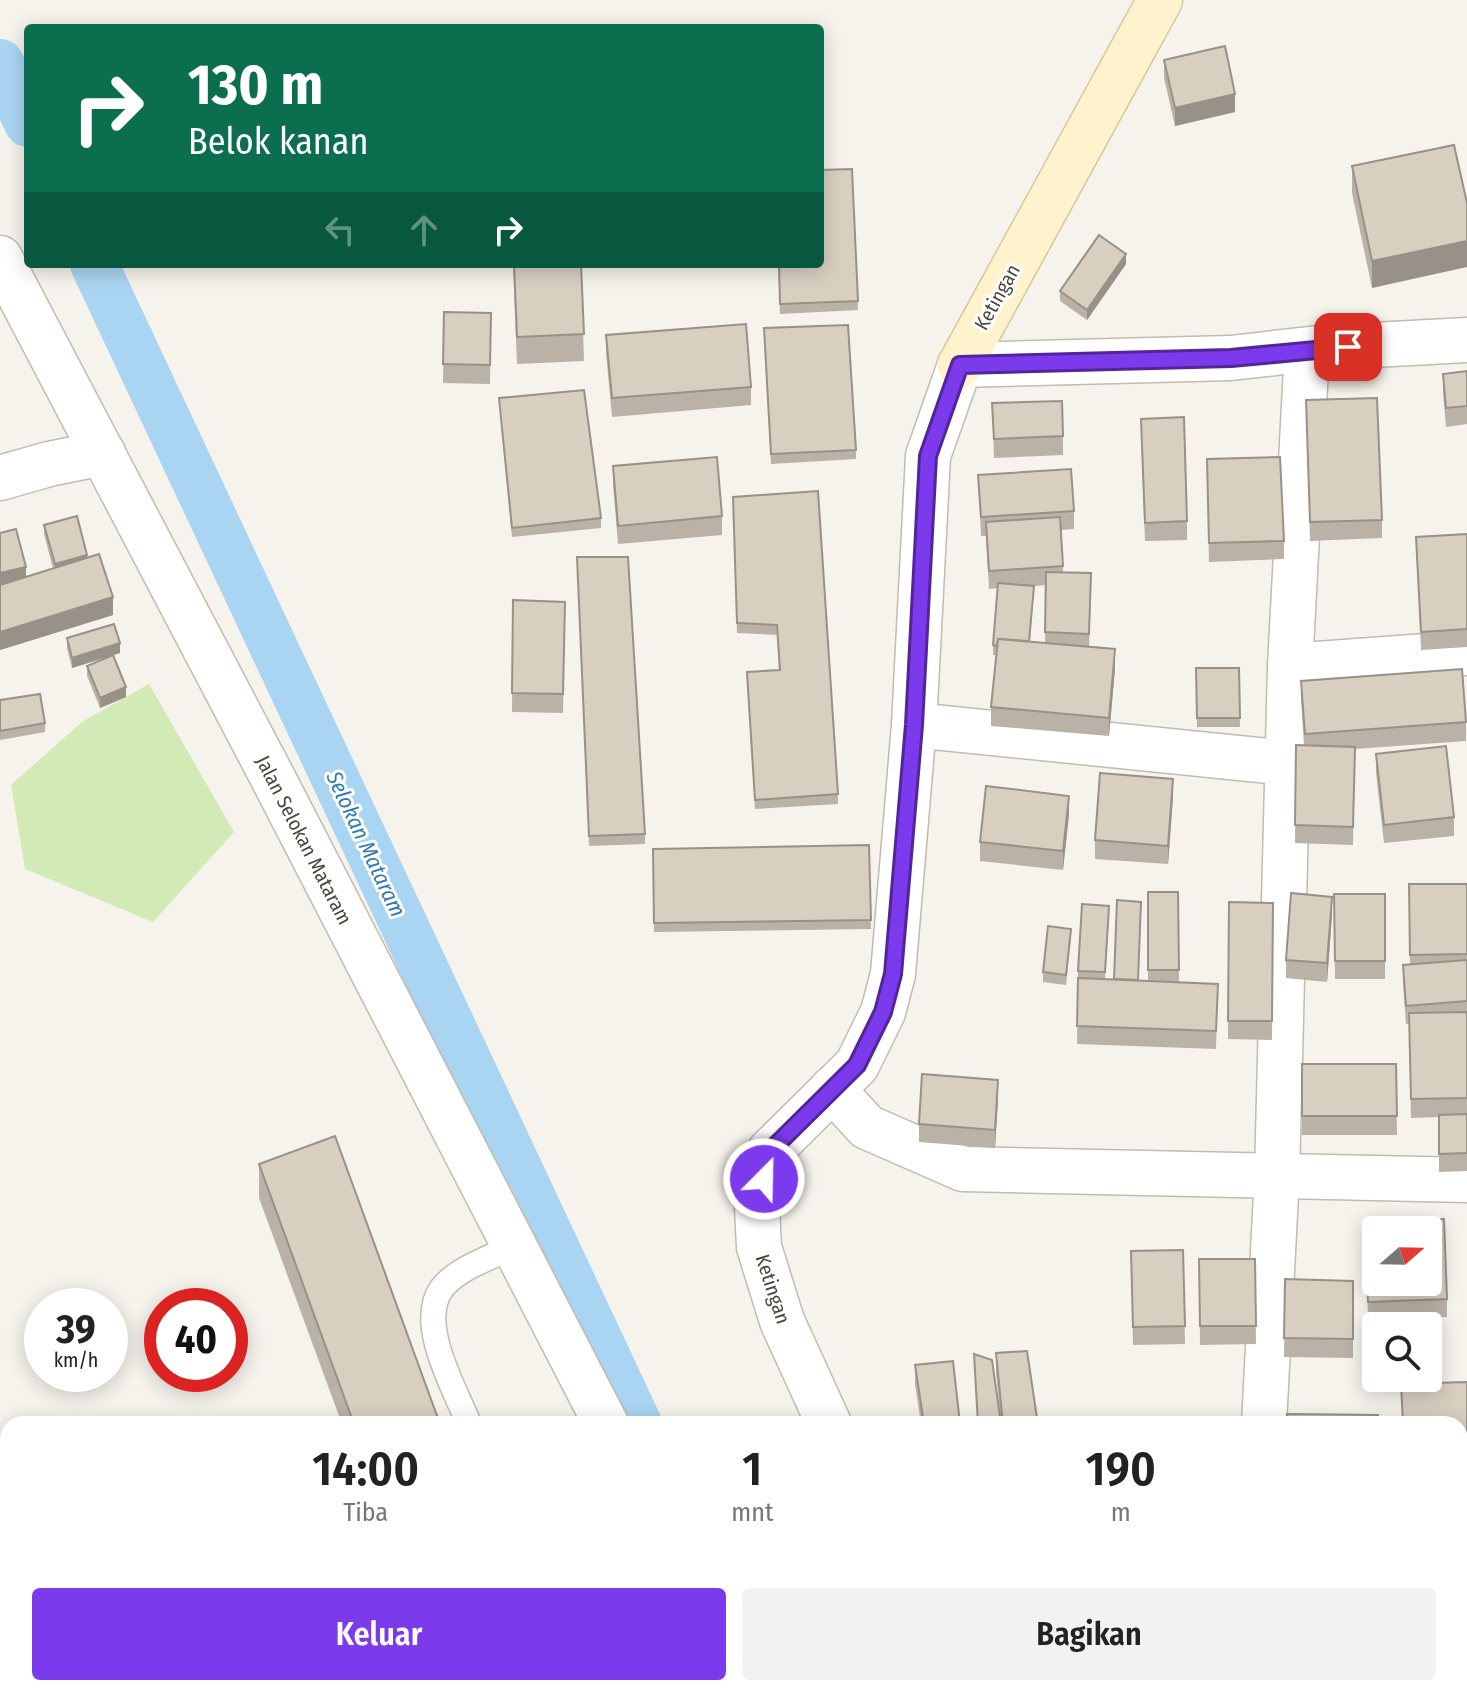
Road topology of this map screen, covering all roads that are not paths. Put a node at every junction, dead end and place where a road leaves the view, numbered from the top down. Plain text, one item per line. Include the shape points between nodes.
1 (1160, 0) edge
2 (0, 258) edge
3 (1467, 340) edge
4 (1307, 350) junction
5 (960, 365) junction
6 (103, 453) junction
7 (0, 478) edge
8 (1467, 653) edge
9 (1290, 666) junction
10 (914, 725) junction
11 (1288, 763) junction
12 (832, 1089) junction
13 (1277, 1175) junction
14 (1467, 1180) edge
15 (512, 1247) junction
16 (466, 1416) edge
17 (602, 1416) edge
18 (825, 1416) edge
19 (1264, 1416) edge

1 - 5 main road, Ketingan
2 - 6 street, Jalan Selokan Mataram
3 - 4 street
4 - 5 street via 1231,358
4 - 9 street
5 - 10 street, Ketingan via 928,456
6 - 7 street
6 - 15 street, Jalan Selokan Mataram
8 - 9 street
9 - 11 street
10 - 11 street
10 - 12 street, Ketingan via 893,974 870,1043
11 - 13 street
12 - 13 street via 867,1127 963,1169
12 - 18 street, Ketingan via 770,1151 757,1207 759,1247 782,1321
13 - 14 street
13 - 19 street
15 - 16 lane via 459,1274 442,1289 433,1309 433,1336
15 - 17 street, Jalan Selokan Mataram

